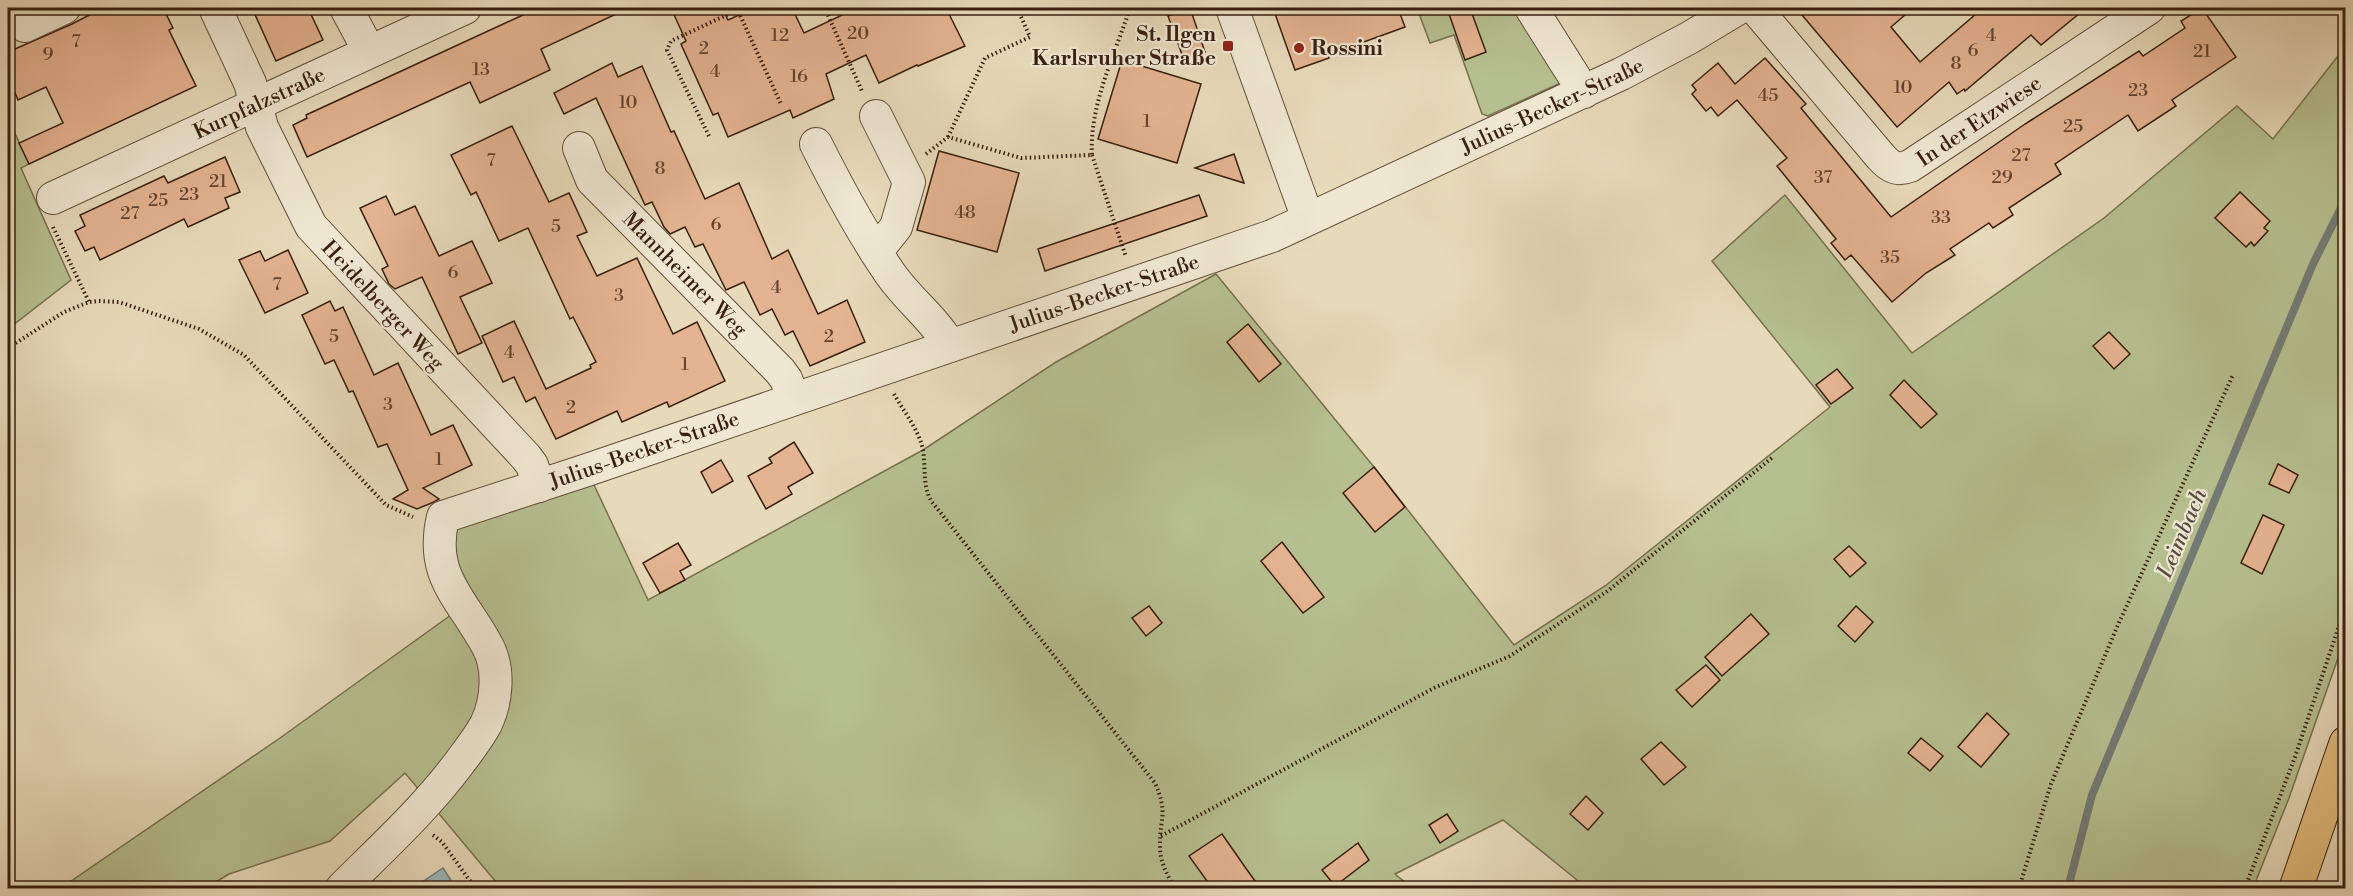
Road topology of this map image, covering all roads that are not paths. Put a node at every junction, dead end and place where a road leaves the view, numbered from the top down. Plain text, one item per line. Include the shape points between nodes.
1 (64, 8) edge
2 (215, 8) edge
3 (346, 8) edge
4 (465, 8) edge
5 (1232, 8) edge
6 (1531, 8) edge
7 (1739, 8) edge
8 (1755, 8) edge
9 (2149, 8) edge
10 (25, 26) dead end
11 (369, 51) junction
12 (1577, 81) junction
13 (256, 105) junction
14 (870, 105) road end
15 (816, 144) dead end
16 (579, 148) dead end
17 (51, 209) road end
18 (1308, 219) junction
19 (876, 252) junction
20 (950, 346) junction
21 (794, 399) junction
22 (539, 486) junction
23 (2346, 743) edge
24 (342, 888) edge
25 (2296, 888) edge

1 - 10 street
2 - 13 street, Heidelberger Weg via 250,83
3 - 11 street
4 - 11 street, Kurpfalzstraße
5 - 18 street
6 - 12 street
7 - 12 street, Julius-Becker-Straße via 1666,51
8 - 9 street, In der Etzwiese via 1881,157 1898,169 1910,166
11 - 13 street, Kurpfalzstraße
12 - 18 street, Julius-Becker-Straße
13 - 17 street, Kurpfalzstraße
13 - 22 street, Heidelberger Weg via 262,127 310,226 526,457
14 - 19 street via 909,182 896,227
15 - 19 street
16 - 21 street, Mannheimer Weg via 592,180 780,371
18 - 20 street, Julius-Becker-Straße via 1272,236
19 - 20 street
20 - 21 street, Julius-Becker-Straße
21 - 22 street, Julius-Becker-Straße
22 - 24 street, Julius-Becker-Straße via 443,517 439,534 441,566 493,659 495,687 490,714 430,801
23 - 25 main road

